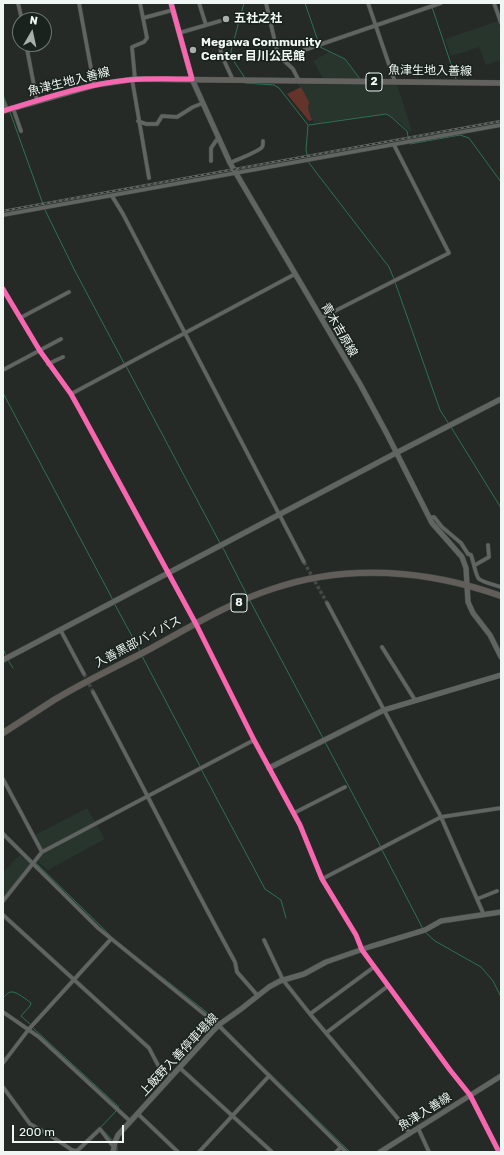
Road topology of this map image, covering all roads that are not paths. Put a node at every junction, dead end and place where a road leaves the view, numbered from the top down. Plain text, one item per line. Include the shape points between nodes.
1 (78, 3) edge
2 (140, 3) edge
3 (171, 3) edge
4 (199, 3) edge
5 (266, 3) edge
6 (368, 3) edge
7 (441, 3) edge
8 (494, 3) edge
9 (429, 5) edge
10 (173, 10) junction
11 (143, 18) junction
12 (220, 21) dead end
13 (501, 23) edge
14 (206, 25) junction
15 (375, 26) junction
16 (179, 33) junction
17 (220, 45) dead end
18 (28, 52) edge
19 (281, 58) junction
20 (133, 79) junction
21 (192, 79) junction
22 (233, 80) junction
23 (299, 81) junction
24 (395, 82) junction
25 (501, 83) edge
26 (94, 85) junction
27 (3, 101) edge
28 (37, 101) junction
29 (203, 103) junction
30 (8, 110) edge
31 (138, 121) junction
32 (501, 126) edge
33 (21, 131) dead end
34 (218, 138) junction
35 (263, 141) dead end
36 (394, 145) junction
37 (211, 161) dead end
38 (230, 163) junction
39 (236, 174) junction
40 (149, 178) dead end
41 (112, 196) junction
42 (3, 215) edge
43 (295, 274) junction
44 (3, 289) edge
45 (69, 292) dead end
46 (20, 318) junction
47 (321, 318) junction
48 (184, 333) junction
49 (61, 340) dead end
50 (40, 351) junction
51 (63, 357) dead end
52 (48, 364) junction
53 (3, 370) edge
54 (71, 394) junction
55 (501, 399) edge
56 (396, 453) junction
57 (280, 514) junction
58 (429, 518) junction
59 (488, 544) dead end
60 (304, 562) tunnel mouth
61 (475, 565) junction
62 (167, 573) junction
63 (467, 585) junction
64 (501, 587) edge
65 (501, 596) edge
66 (327, 603) tunnel mouth
67 (196, 624) junction
68 (60, 631) junction
69 (382, 647) dead end
70 (501, 657) edge
71 (3, 660) edge
72 (84, 674) tunnel mouth
73 (501, 676) edge
74 (93, 692) tunnel mouth
75 (415, 700) junction
76 (384, 710) junction
77 (3, 733) edge
78 (254, 740) junction
79 (269, 768) junction
80 (3, 779) edge
81 (346, 786) dead end
82 (148, 797) junction
83 (501, 808) edge
84 (294, 813) junction
85 (441, 816) junction
86 (3, 834) edge
87 (42, 852) junction
88 (32, 864) junction
89 (322, 879) junction
90 (496, 891) dead end
91 (477, 898) junction
92 (3, 901) edge
93 (501, 912) edge
94 (3, 915) edge
95 (484, 915) junction
96 (111, 939) junction
97 (264, 940) dead end
98 (362, 950) junction
99 (374, 967) junction
100 (74, 980) junction
101 (283, 980) junction
102 (388, 986) junction
103 (258, 996) junction
104 (3, 1012) edge
105 (310, 1014) junction
106 (219, 1026) junction
107 (28, 1028) junction
108 (326, 1033) junction
109 (3, 1063) edge
110 (180, 1068) junction
111 (269, 1076) junction
112 (501, 1076) edge
113 (171, 1077) junction
114 (3, 1087) edge
115 (470, 1096) junction
116 (138, 1114) junction
117 (232, 1115) junction
118 (130, 1121) junction
119 (418, 1128) junction
120 (410, 1133) junction
121 (114, 1145) junction
122 (341, 1147) junction
123 (113, 1152) edge
124 (178, 1152) edge
125 (199, 1152) edge
126 (272, 1152) edge
127 (336, 1152) edge
128 (346, 1152) edge
129 (380, 1152) edge
130 (429, 1152) edge
131 (499, 1152) edge

1 - 26 street
2 - 11 street
3 - 10 main road, 青木吉原線
4 - 14 street
5 - 19 street
6 - 15 street
7 - 9 street
8 - 13 street
9 - 15 street
10 - 11 street
10 - 16 main road, 青木吉原線
11 - 20 street via 147,38 132,47
12 - 14 street
14 - 16 street
15 - 19 street
15 - 24 street
16 - 21 main road, 青木吉原線
17 - 22 street via 221,54
18 - 28 street
19 - 23 street via 293,69
20 - 21 main road, 魚津生地入善線 / 2
20 - 26 main road, 魚津生地入善線 / 2
20 - 31 street
21 - 22 main road, 魚津生地入善線 / 2
21 - 29 main road, 青木吉原線
22 - 23 main road, 魚津生地入善線 / 2
23 - 24 main road, 魚津生地入善線 / 2
24 - 25 main road, 魚津生地入善線 / 2
26 - 28 main road, 魚津生地入善線 / 2
27 - 30 street
28 - 30 main road, 魚津生地入善線 / 2
29 - 31 street via 177,117 162,116 157,124
29 - 34 main road, 青木吉原線
30 - 33 street
31 - 40 street
32 - 36 street
34 - 37 street via 211,148
34 - 38 main road, 青木吉原線
35 - 38 street via 262,148 257,152
36 - 39 street
36 - 47 street via 449,253
38 - 39 main road, 青木吉原線
39 - 41 street
39 - 43 main road, 青木吉原線
41 - 42 street
41 - 48 street
43 - 47 main road, 青木吉原線
43 - 48 street
44 - 46 street
45 - 46 street
46 - 50 street
47 - 56 main road, 青木吉原線 via 360,384
48 - 54 street
48 - 57 street
49 - 50 street
50 - 52 street
50 - 53 street
51 - 52 street
52 - 54 street
54 - 62 street
55 - 56 main road
56 - 57 main road
56 - 58 main road, 青木吉原線
57 - 60 street
57 - 62 main road
58 - 61 street via 434,516 471,555
58 - 63 main road, 青木吉原線 via 462,558 466,568
59 - 61 street via 489,557
61 - 64 street via 479,579
62 - 67 street
62 - 68 main road
63 - 65 highway, 入善黒部バイパス / 8
63 - 67 highway, 入善黒部バイパス / 8 via 408,574 338,575 272,589
63 - 70 main road, 青木吉原線 via 468,602 473,613 490,635
66 - 76 street
67 - 77 highway, 入善黒部バイパス / 8 via 54,700
67 - 78 street
68 - 71 main road
68 - 72 street
69 - 75 street
73 - 75 main road
74 - 82 street
75 - 76 main road
76 - 79 main road
76 - 85 street
78 - 79 street
78 - 82 street
79 - 84 street
80 - 87 street
81 - 84 street
82 - 87 street
82 - 103 street via 235,962 237,972
83 - 85 street
84 - 89 street
85 - 89 street
85 - 91 street
86 - 88 street
87 - 88 street
88 - 92 street
88 - 96 street
89 - 98 street via 356,935
90 - 91 street
91 - 95 street
93 - 95 main road, 上飯野入善停車場線
94 - 100 street
95 - 98 main road, 上飯野入善停車場線 via 441,921 422,931
96 - 100 street
96 - 106 street
97 - 101 street
98 - 99 street
98 - 101 main road, 上飯野入善停車場線
99 - 102 street
99 - 105 street
100 - 107 street
100 - 113 street via 149,1048 159,1067
101 - 103 main road, 上飯野入善停車場線
101 - 105 street
102 - 108 street
102 - 115 street
103 - 106 main road, 上飯野入善停車場線
104 - 107 street
105 - 108 street
106 - 110 main road, 上飯野入善停車場線
106 - 111 street
107 - 109 street
107 - 118 street
108 - 120 street
110 - 113 main road, 上飯野入善停車場線
110 - 117 street
111 - 117 street
111 - 122 street
112 - 115 main road, 魚津入善線
113 - 116 main road, 上飯野入善停車場線
114 - 121 street via 30,1124 72,1150 77,1151 100,1129
115 - 119 main road, 魚津入善線
115 - 131 street
116 - 118 main road, 上飯野入善停車場線
116 - 124 street
117 - 125 street
117 - 126 street
118 - 121 main road, 上飯野入善停車場線 via 118,1135
119 - 120 main road, 魚津入善線
119 - 130 street
120 - 129 main road, 魚津入善線
121 - 123 main road, 上飯野入善停車場線
122 - 127 street
122 - 128 street

